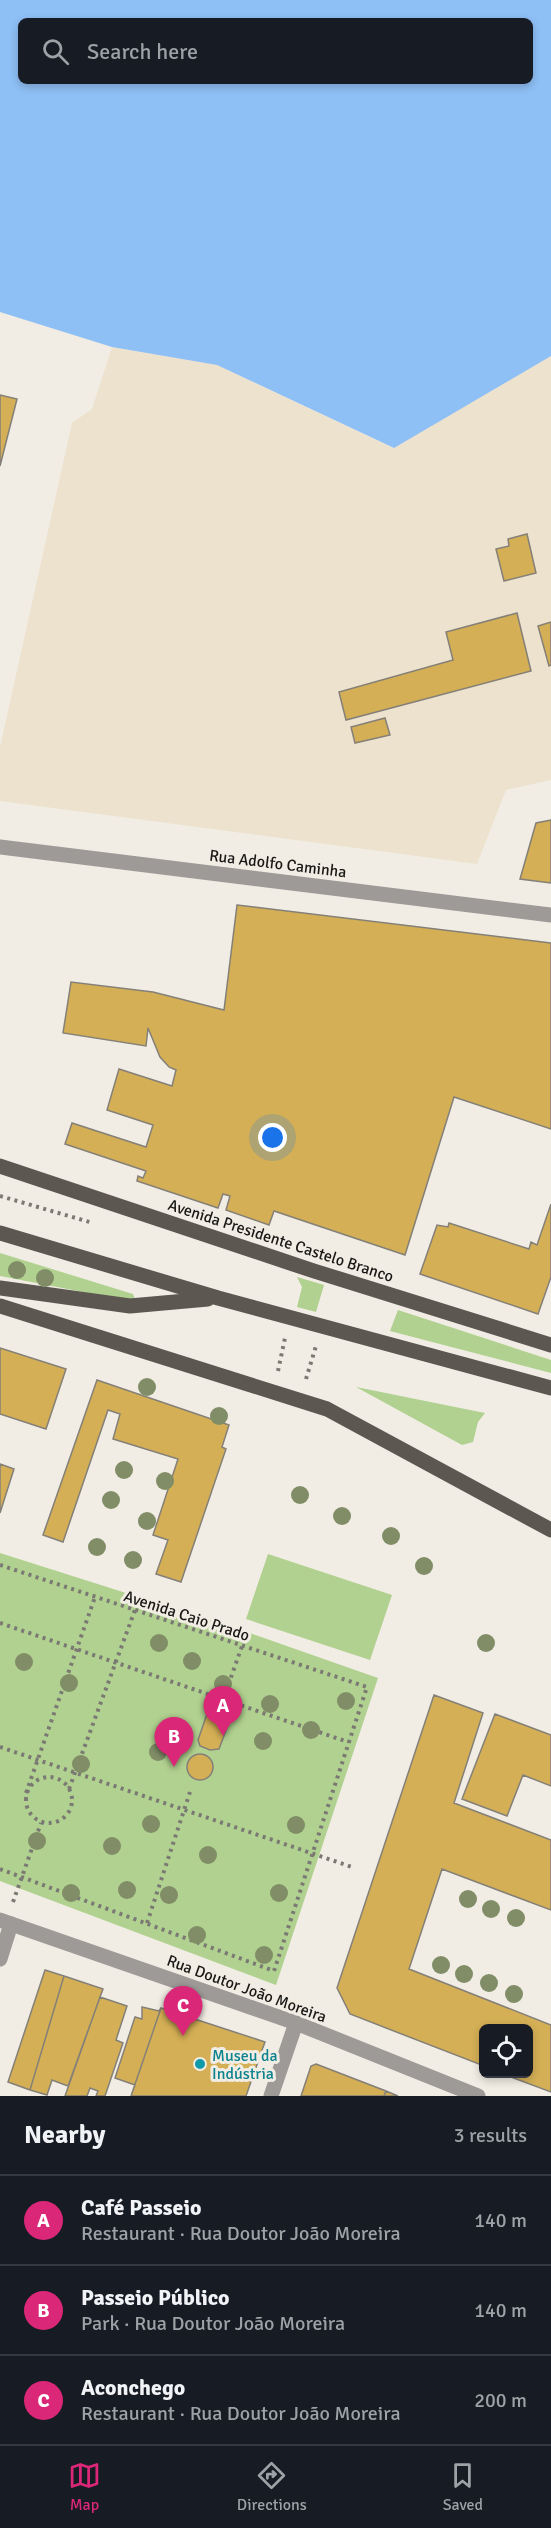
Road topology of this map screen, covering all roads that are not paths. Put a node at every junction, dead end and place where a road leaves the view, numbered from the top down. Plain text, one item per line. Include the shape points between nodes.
1 (0, 847) edge
2 (551, 915) edge
3 (0, 1166) edge
4 (0, 1233) edge
5 (0, 1288) edge
6 (218, 1298) junction
7 (0, 1306) edge
8 (551, 1345) edge
9 (551, 1388) edge
10 (551, 1530) edge
11 (6, 1922) edge
12 (0, 1959) edge
13 (296, 2023) junction
14 (271, 2096) edge
15 (478, 2096) edge

1 - 2 street, Rua Adolfo Caminha
3 - 8 main road, Avenida Presidente Castelo Branco
4 - 6 main road
5 - 6 main road via 130,1306
6 - 9 main road
7 - 10 main road via 327,1409
11 - 12 street
11 - 13 street, Rua Doutor João Moreira
13 - 14 street
13 - 15 street, Rua Doutor João Moreira

